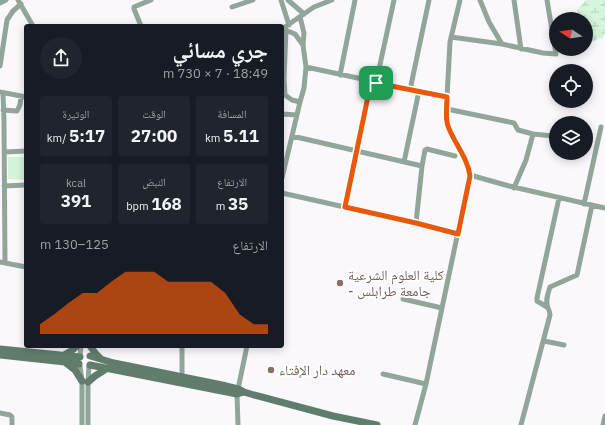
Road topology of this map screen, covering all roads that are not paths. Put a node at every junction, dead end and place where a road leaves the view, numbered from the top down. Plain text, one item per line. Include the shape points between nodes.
1 (6, 0) edge
2 (151, 0) edge
3 (252, 0) edge
4 (281, 0) edge
5 (288, 0) edge
6 (332, 0) edge
7 (355, 0) edge
8 (394, 0) edge
9 (429, 0) edge
10 (460, 0) edge
11 (480, 0) edge
12 (514, 0) edge
13 (548, 0) edge
14 (19, 2) edge
15 (0, 3) edge
16 (232, 7) dead end
17 (302, 16) junction
18 (32, 24) edge
19 (140, 24) edge
20 (289, 25) junction
21 (284, 28) edge
22 (284, 29) edge
23 (451, 37) junction
24 (502, 44) junction
25 (303, 45) junction
26 (522, 49) junction
27 (0, 66) edge
28 (306, 67) junction
29 (340, 75) junction
30 (374, 82) junction
31 (410, 90) junction
32 (419, 92) junction
33 (1, 93) edge
34 (284, 95) edge
35 (24, 96) edge
36 (447, 97) junction
37 (24, 98) edge
38 (300, 102) junction
39 (447, 109) junction
40 (3, 110) junction
41 (284, 114) edge
42 (297, 115) junction
43 (601, 127) dead end
44 (533, 134) junction
45 (292, 136) junction
46 (549, 136) edge
47 (24, 151) edge
48 (357, 151) junction
49 (4, 152) junction
50 (455, 156) dead end
51 (404, 162) junction
52 (284, 165) edge
53 (422, 166) junction
54 (2, 170) edge
55 (470, 176) junction
56 (24, 185) edge
57 (4, 186) junction
58 (514, 188) junction
59 (284, 193) edge
60 (559, 198) junction
61 (584, 204) junction
62 (592, 206) junction
63 (345, 207) junction
64 (605, 208) edge
65 (416, 223) junction
66 (458, 234) junction
67 (2, 263) edge
68 (24, 267) edge
69 (550, 287) junction
70 (538, 289) junction
71 (403, 299) dead end
72 (442, 308) junction
73 (547, 308) junction
74 (544, 341) junction
75 (564, 346) dead end
76 (75, 348) edge
77 (81, 348) edge
78 (89, 348) edge
79 (91, 348) edge
80 (182, 348) edge
81 (247, 348) edge
82 (0, 349) edge
83 (0, 355) edge
84 (90, 356) junction
85 (64, 358) junction
86 (103, 360) junction
87 (80, 361) junction
88 (89, 366) junction
89 (106, 368) junction
90 (383, 374) dead end
91 (182, 377) junction
92 (85, 382) junction
93 (426, 384) junction
94 (222, 388) junction
95 (240, 392) junction
96 (0, 413) edge
97 (605, 416) edge
98 (12, 425) edge
99 (82, 425) edge
100 (88, 425) edge
101 (238, 425) edge
102 (377, 425) edge
103 (415, 425) edge
104 (521, 425) edge
105 (603, 425) edge

1 - 15 street
2 - 19 street via 134,7
3 - 16 street
4 - 20 street
5 - 17 street
6 - 17 street via 314,7
7 - 29 street
8 - 30 street
9 - 31 street
10 - 23 street
11 - 24 street
12 - 26 street
13 - 26 street via 556,54
14 - 18 street
14 - 27 street via 7,19
17 - 20 street
17 - 25 street
20 - 21 street
22 - 25 street via 295,34
23 - 24 street
23 - 36 street
24 - 26 street
25 - 28 street
28 - 29 street
28 - 38 street
29 - 30 street
30 - 31 street
30 - 48 street
31 - 32 street
32 - 36 street
32 - 51 street
33 - 35 street
33 - 40 street
34 - 38 street
36 - 39 street
37 - 40 street via 17,111
38 - 42 street
39 - 44 street via 514,123 517,130
39 - 55 street via 447,124 469,168
40 - 49 street
41 - 42 street
42 - 45 street
43 - 61 street
44 - 46 street
44 - 58 street via 526,160
45 - 48 street
45 - 52 street
47 - 49 street
48 - 51 street
48 - 63 street
49 - 54 street
50 - 53 street via 427,149
51 - 53 street
53 - 65 street
54 - 57 street
55 - 58 street
55 - 66 street
56 - 57 street
57 - 67 street
58 - 60 street
59 - 63 street
60 - 61 street
60 - 70 street
61 - 62 street
62 - 64 street
62 - 69 street via 577,275
63 - 65 street
65 - 66 street
66 - 72 street
67 - 68 street
69 - 70 street
69 - 73 street
70 - 73 street via 538,301
71 - 72 street
72 - 93 street
73 - 74 street via 550,315
74 - 75 street
74 - 104 street
76 - 85 street
77 - 87 street
78 - 84 street
79 - 86 street
80 - 91 street
81 - 95 street
82 - 85 street
83 - 85 street
84 - 86 street
84 - 87 street via 86,354
84 - 88 street via 92,362
85 - 87 street
85 - 92 street
86 - 91 street
87 - 88 street via 85,367
87 - 92 street
88 - 89 street
88 - 92 street
89 - 92 street
89 - 94 street
90 - 93 street
91 - 94 street
92 - 99 street
92 - 100 street
93 - 103 street
94 - 95 street
95 - 101 street
95 - 102 street
96 - 98 street via 12,417
97 - 105 street

